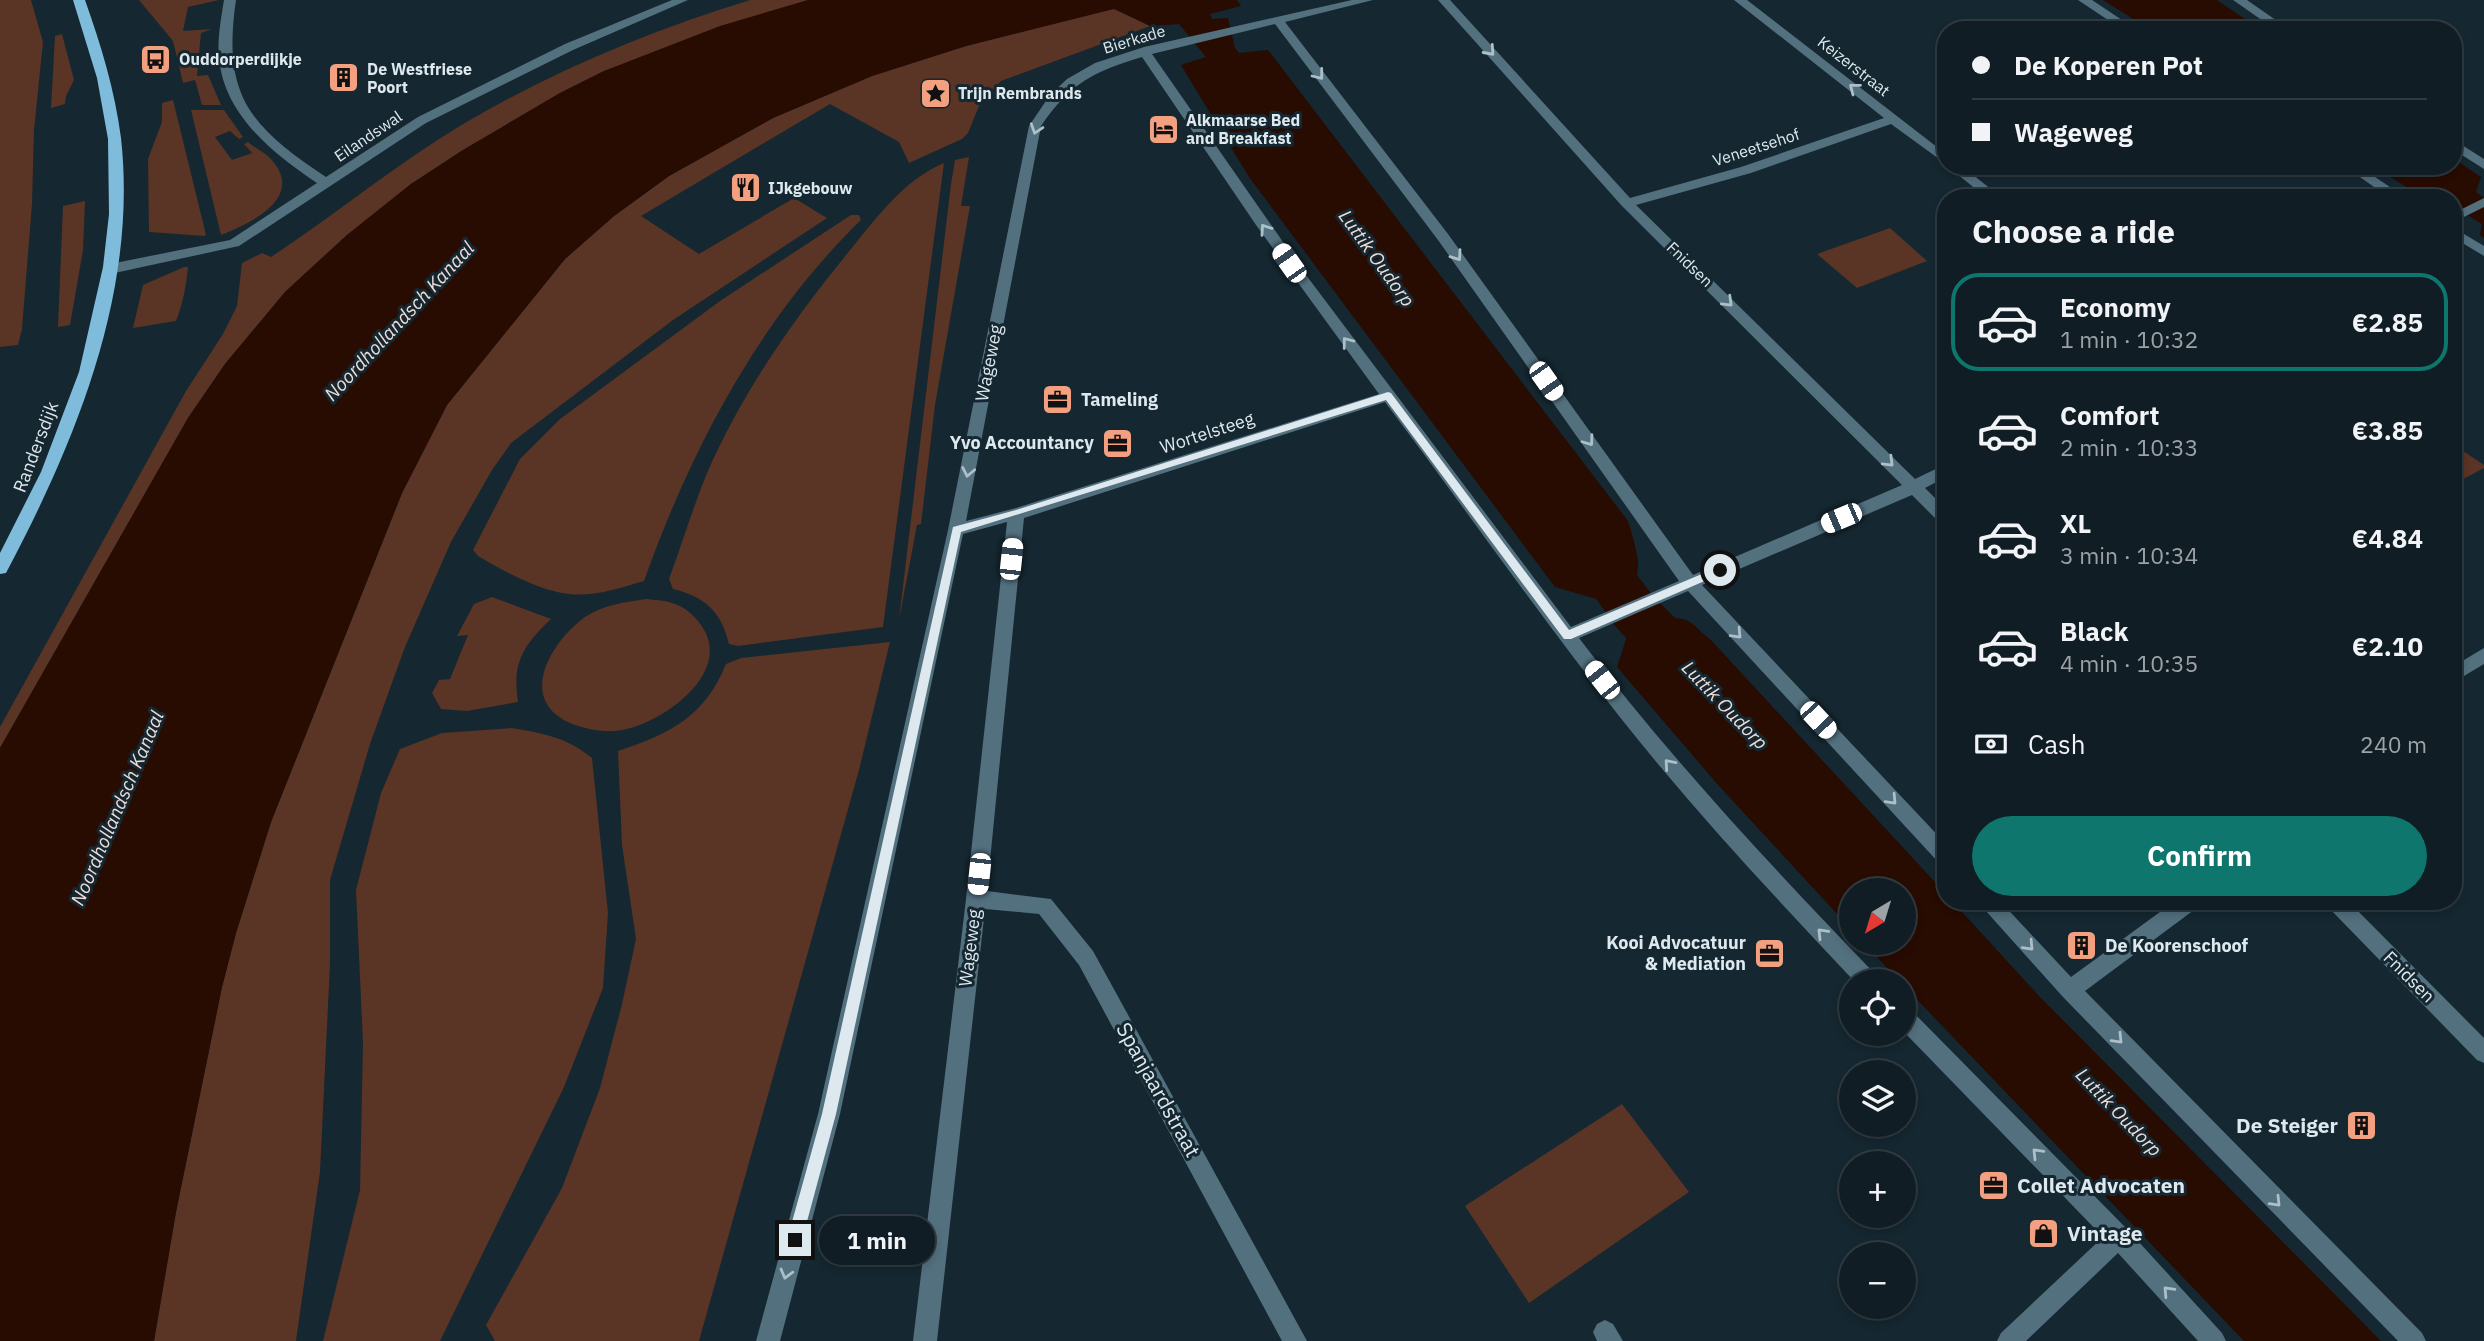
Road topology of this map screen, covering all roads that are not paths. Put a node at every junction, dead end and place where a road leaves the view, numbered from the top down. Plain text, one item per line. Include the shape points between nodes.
1 (79, 0) edge
2 (230, 0) edge
3 (682, 0) edge
4 (1367, 0) edge
5 (1444, 0) edge
6 (1740, 0) edge
7 (2084, 0) edge
8 (2239, 0) edge
9 (1278, 20) junction
10 (2118, 21) edge
11 (2270, 21) edge
12 (1144, 51) junction
13 (1100, 66) joint
14 (1893, 119) junction
15 (2462, 150) edge
16 (1937, 153) edge
17 (2484, 165) edge
18 (1965, 175) edge
19 (2364, 175) edge
20 (327, 184) junction
21 (1984, 189) edge
22 (2386, 189) edge
23 (1627, 202) junction
24 (2484, 202) edge
25 (2462, 214) edge
26 (2462, 237) edge
27 (2484, 252) edge
28 (110, 269) junction
29 (1388, 396) junction
30 (1937, 475) edge
31 (1914, 487) junction
32 (1937, 510) edge
33 (1016, 514) junction
34 (956, 530) junction
35 (0, 568) edge
36 (1691, 584) junction
37 (1567, 636) junction
38 (2484, 655) edge
39 (2462, 670) edge
40 (1937, 847) edge
41 (976, 900) junction
42 (1995, 910) edge
43 (2179, 910) edge
44 (2344, 910) edge
45 (1856, 969) edge
46 (2070, 990) junction
47 (1916, 1029) edge
48 (2484, 1053) edge
49 (2119, 1237) junction
50 (768, 1341) edge
51 (925, 1341) edge
52 (1295, 1341) edge
53 (2010, 1341) edge
54 (2214, 1341) edge
55 (2414, 1341) edge

1 - 28 main road, Randersdijk via 97,51 114,146
2 - 20 street via 226,61 241,107 275,145
3 - 20 street, Eilandswal via 569,47 422,120
4 - 9 street
5 -> 23 street, Fnidsen
14 -> 6 street, Keizerstraat
7 - 10 street
8 - 11 street
9 - 12 street, Bierkade
9 -> 36 street via 1443,237
12 - 13 street, Bierkade
29 -> 12 street via 1304,285
13 -> 34 street, Wageweg via 1054,97 1035,126
14 - 16 street, Keizerstraat
14 - 23 street, Veneetsehof via 1746,170
15 - 17 street
18 - 21 street
19 - 22 street
20 - 28 street, Eilandswal via 234,243
23 -> 31 street, Fnidsen
24 - 25 street
26 - 27 street
28 - 35 main road, Randersdijk via 104,310 84,376 33,509
29 - 33 street, Wortelsteeg
29 - 37 street
30 - 31 street
31 - 32 street, Fnidsen
31 - 36 street
33 - 34 street, Wortelsteeg
33 - 41 street, Wageweg
34 -> 50 street, Wageweg via 829,1114
36 - 37 street
36 -> 40 street
45 -> 37 street via 1773,883 1653,745
38 - 39 street
41 - 51 street, Wageweg
41 - 52 street, Spanjaardstraat via 1044,905 1086,958
42 -> 46 street
43 - 46 street
44 - 48 street, Fnidsen
46 -> 55 street
49 -> 47 street
49 - 53 street
54 -> 49 street

